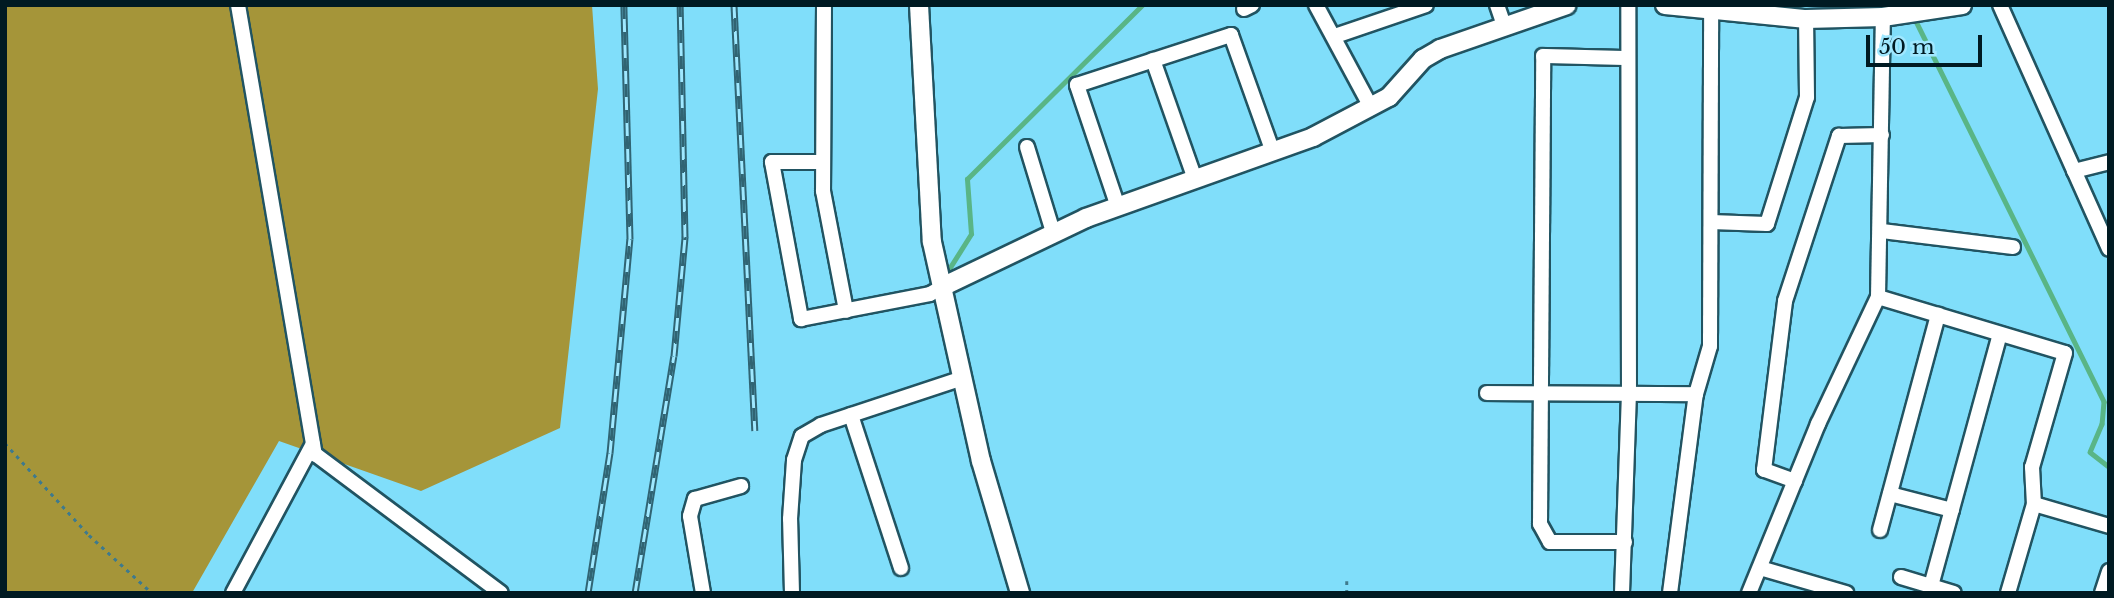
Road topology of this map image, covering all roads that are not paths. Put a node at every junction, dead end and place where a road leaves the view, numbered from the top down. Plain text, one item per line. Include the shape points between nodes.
1 (238, 5) edge
2 (824, 5) edge
3 (919, 5) edge
4 (1316, 5) edge
5 (1426, 5) edge
6 (1497, 5) edge
7 (1567, 5) edge
8 (1628, 5) edge
9 (1665, 5) edge
10 (2000, 5) edge
11 (1954, 6) edge
12 (1712, 10) junction
13 (1758, 10) edge
14 (1883, 17) junction
15 (1806, 19) junction
16 (1504, 25) junction
17 (1335, 36) junction
18 (1627, 58) junction
19 (1153, 60) junction
20 (1371, 107) junction
21 (1882, 135) junction
22 (1027, 147) dead end
23 (1273, 152) junction
24 (822, 162) junction
25 (2109, 162) edge
26 (2074, 171) junction
27 (1195, 179) junction
28 (1118, 207) junction
29 (1712, 222) junction
30 (1882, 231) junction
31 (1053, 232) junction
32 (2013, 247) dead end
33 (2109, 249) edge
34 (944, 286) junction
35 (1878, 297) junction
36 (846, 311) junction
37 (1938, 316) junction
38 (2000, 334) junction
39 (963, 379) junction
40 (1488, 393) dead end
41 (1541, 393) junction
42 (1629, 394) junction
43 (1696, 394) junction
44 (851, 415) junction
45 (313, 444) junction
46 (1795, 481) junction
47 (741, 486) dead end
48 (1889, 494) junction
49 (2034, 505) junction
50 (1952, 510) junction
51 (2109, 526) edge
52 (1881, 530) dead end
53 (1625, 542) junction
54 (901, 568) dead end
55 (1760, 568) junction
56 (2109, 571) edge
57 (1901, 577) dead end
58 (1931, 586) junction
59 (233, 593) edge
60 (501, 593) edge
61 (704, 593) edge
62 (792, 593) edge
63 (1020, 593) edge
64 (1622, 593) edge
65 (1670, 593) edge
66 (1749, 593) edge
67 (1846, 593) edge
68 (1954, 593) edge
69 (2008, 593) edge
70 (2102, 593) edge

1 - 45 street
2 - 24 street
3 - 34 street via 925,176 932,242
4 - 17 street
5 - 17 street
6 - 16 street
7 - 16 street
8 - 18 street
9 - 12 street
10 - 26 street
11 - 14 street
12 - 13 street
12 - 29 street
13 - 15 street
14 - 15 street
14 - 21 street
15 - 29 street via 1807,97 1767,224
16 - 20 street via 1423,59 1389,97
17 - 20 street
18 - 41 street via 1543,56
18 - 42 street
19 - 23 street via 1231,35
19 - 27 street
19 - 28 street via 1077,85
20 - 23 street
21 - 30 street
21 - 46 street via 1839,136 1785,301 1764,470
22 - 31 street
23 - 27 street
24 - 36 street
24 - 36 street via 772,162 772,178 801,319
25 - 26 street
26 - 33 street
27 - 28 street
28 - 31 street
29 - 43 street via 1710,346
30 - 32 street
30 - 35 street
31 - 34 street
34 - 36 street via 930,294
34 - 39 street
35 - 37 street
35 - 46 street
37 - 38 street
37 - 48 street
38 - 49 street via 2065,352 2032,467
38 - 50 street
39 - 44 street
39 - 63 street
40 - 41 street
41 - 42 street
41 - 53 street via 1540,524 1550,541
42 - 43 street
42 - 53 street
43 - 65 street
44 - 54 street
44 - 62 street via 802,436 794,460
45 - 59 street
45 - 60 street via 315,454 344,477
46 - 55 street
47 - 61 street via 695,499 690,516
48 - 50 street
48 - 52 street
49 - 51 street
49 - 69 street
50 - 58 street
53 - 64 street
55 - 66 street
55 - 67 street
56 - 70 street
57 - 58 street
58 - 68 street

